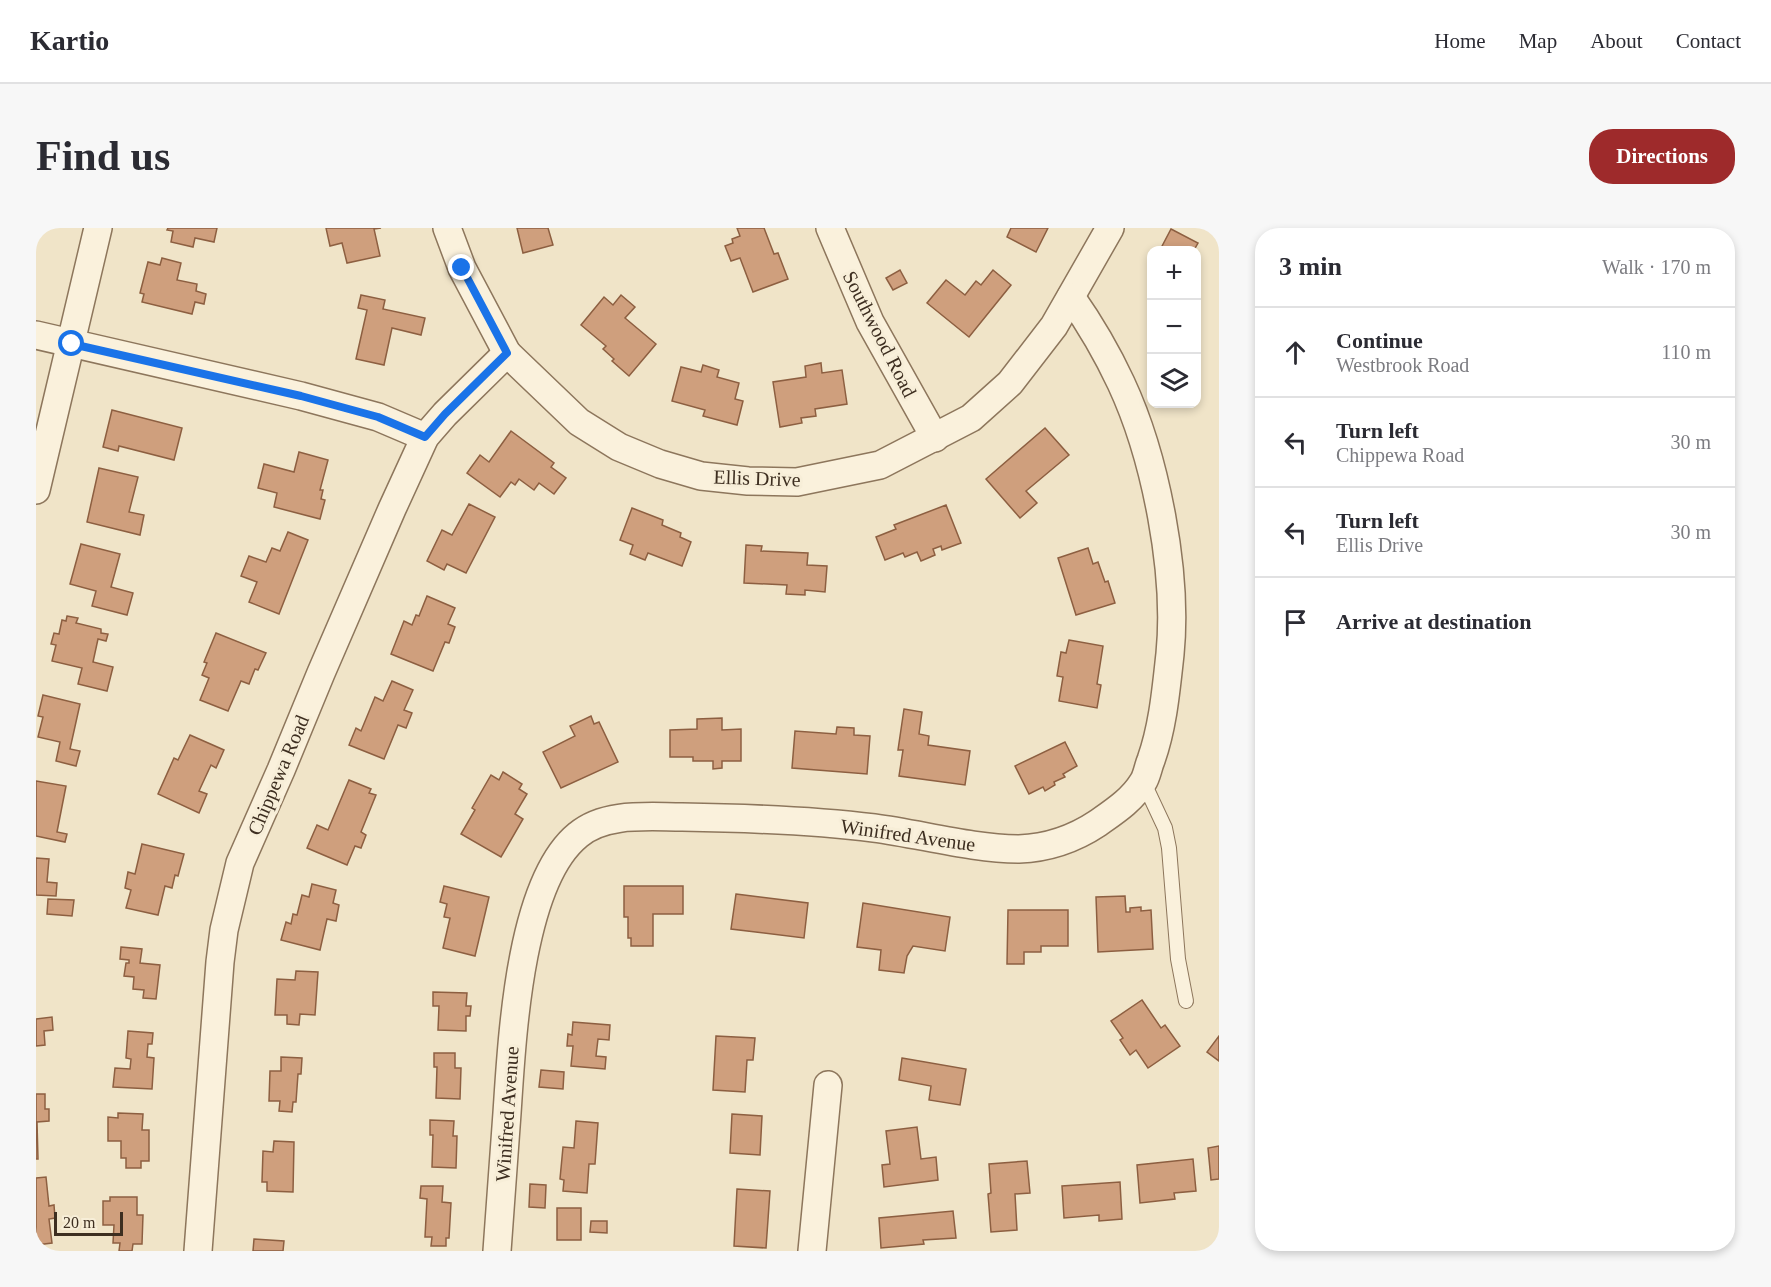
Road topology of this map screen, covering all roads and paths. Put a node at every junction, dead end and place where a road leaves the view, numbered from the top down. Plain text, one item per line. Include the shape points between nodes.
1 (99, 228) edge
2 (447, 228) edge
3 (830, 228) edge
4 (1110, 228) edge
5 (1071, 297) junction
6 (36, 335) edge
7 (72, 344) junction
8 (507, 353) junction
9 (425, 437) junction
10 (934, 438) junction
11 (36, 490) edge
12 (1143, 781) junction
13 (1186, 1001) dead end
14 (828, 1085) dead end
15 (198, 1251) edge
16 (497, 1251) edge
17 (812, 1251) edge

1 - 7 street
2 - 8 street, Ellis Drive via 462,268
3 - 10 street, Southwood Road via 870,322
4 - 5 street, Ellis Drive
5 - 10 street, Ellis Drive via 1010,383 971,418
5 - 12 street, Winifred Avenue via 1122,385 1145,447 1161,514 1170,584 1171,646 1164,709
6 - 7 street
7 - 9 street via 312,399 378,417
7 - 11 street
8 - 9 street, Chippewa Road
8 - 10 street, Ellis Drive via 579,422 619,447 701,476 797,482 880,465
9 - 15 street, Chippewa Road via 240,863 220,962
12 - 13 lane via 1157,806 1169,848 1178,959
12 - 16 street, Winifred Avenue via 1124,805 1086,831 1056,845 1018,849 874,828 761,818 631,817 595,823 576,836 546,878 515,1007
14 - 17 street

